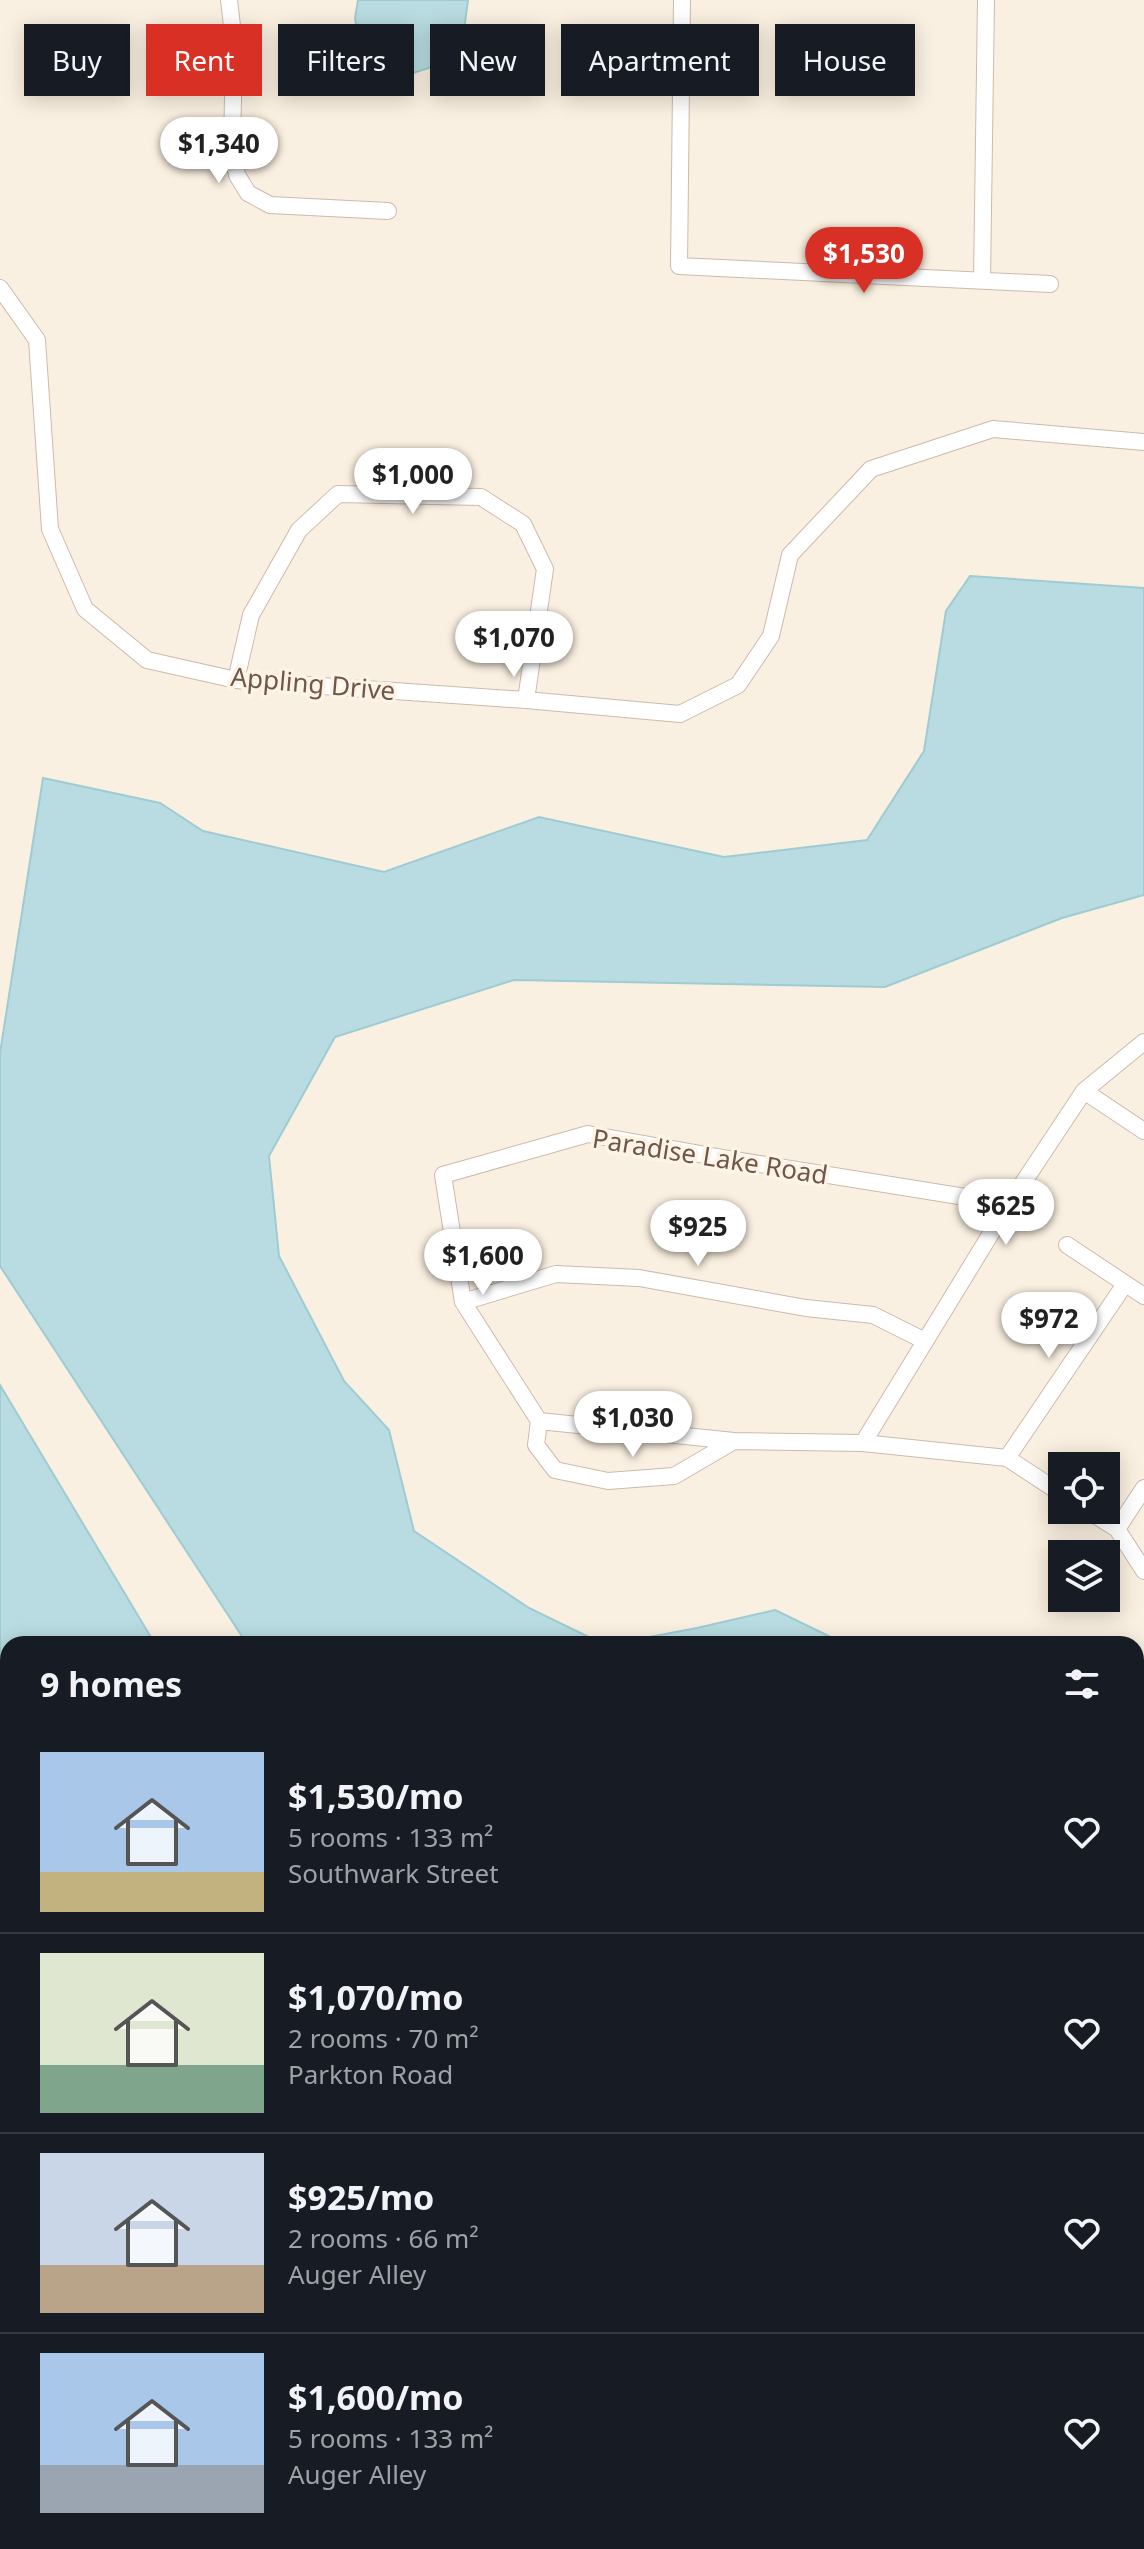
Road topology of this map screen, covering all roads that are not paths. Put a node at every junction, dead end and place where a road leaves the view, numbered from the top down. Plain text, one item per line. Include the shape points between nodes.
1 (229, 0) edge
2 (682, 0) edge
3 (986, 0) edge
4 (388, 211) dead end
5 (982, 280) junction
6 (1050, 284) dead end
7 (0, 288) edge
8 (1144, 442) edge
9 (236, 680) junction
10 (526, 700) junction
11 (1144, 1042) edge
12 (1084, 1091) junction
13 (1144, 1131) edge
14 (1009, 1204) junction
15 (1067, 1245) dead end
16 (1125, 1284) junction
17 (1144, 1296) edge
18 (463, 1302) junction
19 (925, 1341) junction
20 (539, 1421) junction
21 (734, 1441) junction
22 (863, 1443) junction
23 (1007, 1458) junction
24 (1048, 1485) edge
25 (1144, 1488) edge
26 (1109, 1524) edge
27 (1117, 1529) junction
28 (1144, 1571) edge

1 - 4 street via 234,43 232,150 237,175 248,193 270,205
2 - 5 street via 679,266
3 - 5 street
5 - 6 street
7 - 9 street, Appling Drive via 37,340 50,529 85,609 147,660
8 - 10 street, Appling Drive via 993,429 871,469 790,555 771,636 738,685 680,714
9 - 10 street, Appling Drive
9 - 10 street via 251,615 299,530 338,494 481,497 523,524 545,569
11 - 12 street
12 - 13 street
12 - 14 street
14 - 18 street, Paradise Lake Road via 588,1134 443,1175
14 - 19 street
15 - 16 street
16 - 17 street
16 - 23 street
18 - 19 street via 556,1274 639,1278 873,1315
18 - 20 street, Paradise Lake Road
19 - 22 street
20 - 21 street
20 - 21 street, Paradise Lake Road via 536,1445 555,1470 608,1481 674,1476
21 - 22 street
22 - 23 street
23 - 24 street
25 - 27 street
26 - 27 street
27 - 28 street

